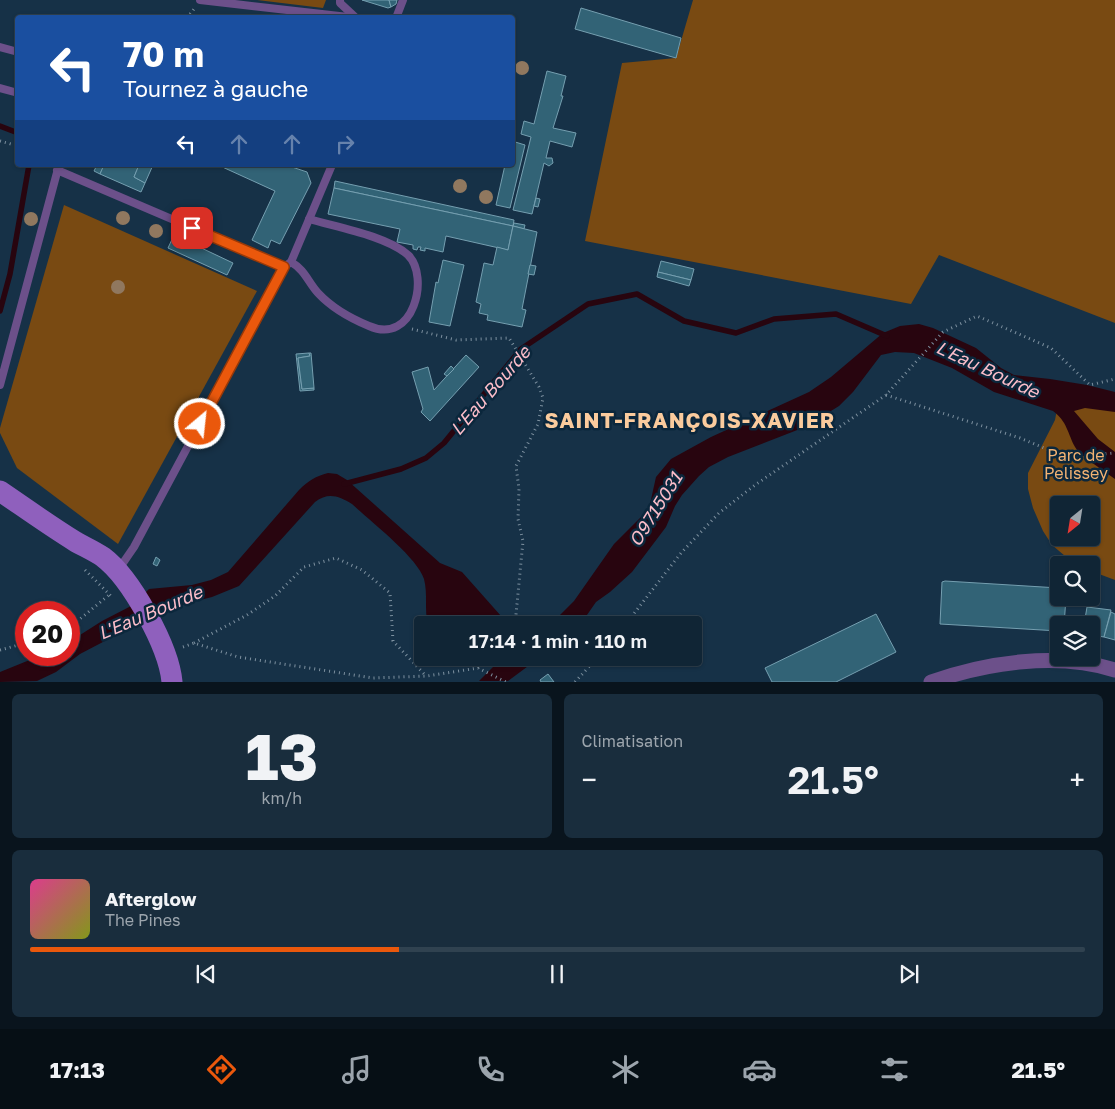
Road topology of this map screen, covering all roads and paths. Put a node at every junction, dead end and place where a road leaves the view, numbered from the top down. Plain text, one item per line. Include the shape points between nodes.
1 (200, 0) edge
2 (340, 0) edge
3 (403, 0) edge
4 (338, 15) edge
5 (354, 15) edge
6 (397, 15) edge
7 (0, 47) edge
8 (15, 51) edge
9 (0, 88) edge
10 (15, 92) edge
11 (0, 141) edge
12 (15, 145) edge
13 (331, 167) edge
14 (58, 168) edge
15 (309, 219) junction
16 (291, 262) junction
17 (284, 267) junction
18 (400, 326) junction
19 (1115, 379) edge
20 (0, 385) edge
21 (886, 395) junction
22 (1114, 454) edge
23 (0, 491) edge
24 (77, 542) junction
25 (115, 569) junction
26 (122, 594) junction
27 (516, 616) edge
28 (632, 616) edge
29 (80, 621) edge
30 (150, 633) junction
31 (194, 643) junction
32 (15, 646) edge
33 (181, 647) dead end
34 (0, 650) edge
35 (590, 666) edge
36 (478, 668) joint
37 (1115, 670) edge
38 (427, 676) junction
39 (162, 682) edge
40 (172, 682) edge
41 (506, 682) edge
42 (575, 682) edge
43 (931, 682) edge

1 - 4 lane
2 - 5 lane
3 - 6 lane
7 - 8 lane
9 - 10 lane
11 - 12 path
13 - 15 lane
14 - 17 lane
14 - 20 lane
15 - 16 lane
15 - 18 lane via 388,242 410,256 415,265 417,290 414,306
16 - 17 lane
16 - 18 lane via 300,268 318,293 349,315 370,327 383,330
17 - 25 lane via 134,547
18 - 27 path via 456,340 509,338 539,387 543,398 538,424 516,466 518,519 523,541
19 - 21 path via 1090,385 1051,348 977,316 944,332
21 - 22 path via 1020,438 1066,457
21 - 28 path via 755,484 719,513 681,553
23 - 24 street
24 - 25 street via 103,557
24 - 26 street
25 - 26 street
26 - 29 path
26 - 30 street via 145,609
30 - 39 street
30 - 40 street via 165,653
31 - 33 path
31 - 38 path via 238,657 374,678
31 - 38 path via 275,596 304,567 336,558 362,570 390,593 393,641
32 - 34 path
35 - 42 path
36 - 38 path
36 - 41 path
37 - 43 street via 1045,660 1018,661 993,664

